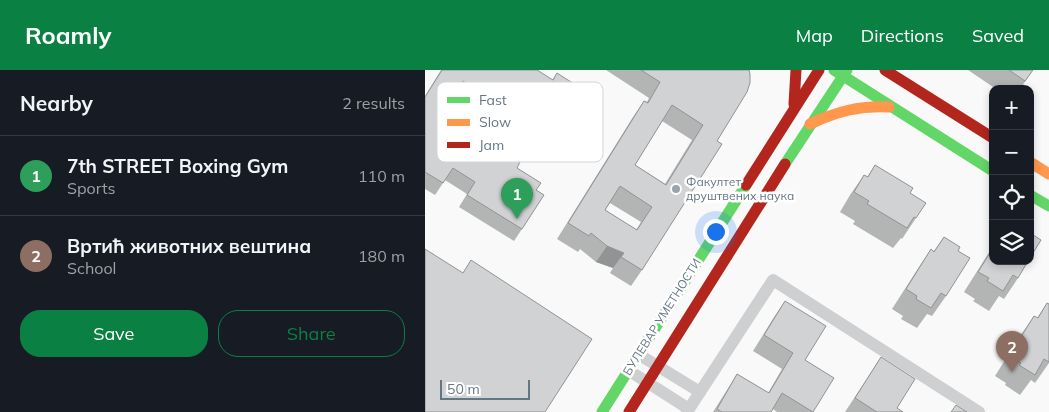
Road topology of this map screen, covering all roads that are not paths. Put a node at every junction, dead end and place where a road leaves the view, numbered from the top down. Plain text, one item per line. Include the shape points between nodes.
1 (797, 70) edge
2 (819, 70) edge
3 (885, 70) edge
4 (898, 70) edge
5 (841, 72) edge
6 (905, 83) junction
7 (892, 107) junction
8 (793, 112) junction
9 (810, 124) junction
10 (989, 136) edge
11 (1034, 165) edge
12 (989, 168) edge
13 (1049, 174) edge
14 (1034, 197) edge
15 (1049, 206) edge
16 (638, 354) junction
17 (658, 366) junction
18 (628, 370) junction
19 (648, 383) junction
20 (700, 392) junction
21 (688, 410) edge
22 (602, 412) edge
23 (629, 412) edge
24 (979, 412) edge

1 - 8 street
2 - 8 street, БУЛЕВАР УМЕТНОСТИ
3 - 6 street
4 - 6 street
5 - 7 street
5 - 9 street, БУЛЕВАР УМЕТНОСТИ
6 - 10 street
7 - 9 street via 851,108
7 - 12 street
8 - 16 street, БУЛЕВАР УМЕТНОСТИ
9 - 17 street, БУЛЕВАР УМЕТНОСТИ
11 - 13 street
14 - 15 street
16 - 17 street
16 - 18 street, БУЛЕВАР УМЕТНОСТИ
17 - 19 street, БУЛЕВАР УМЕТНОСТИ
17 - 20 street
18 - 19 street
18 - 22 street, БУЛЕВАР УМЕТНОСТИ
19 - 21 street
19 - 23 street, БУЛЕВАР УМЕТНОСТИ
20 - 21 street
20 - 24 street via 773,280

